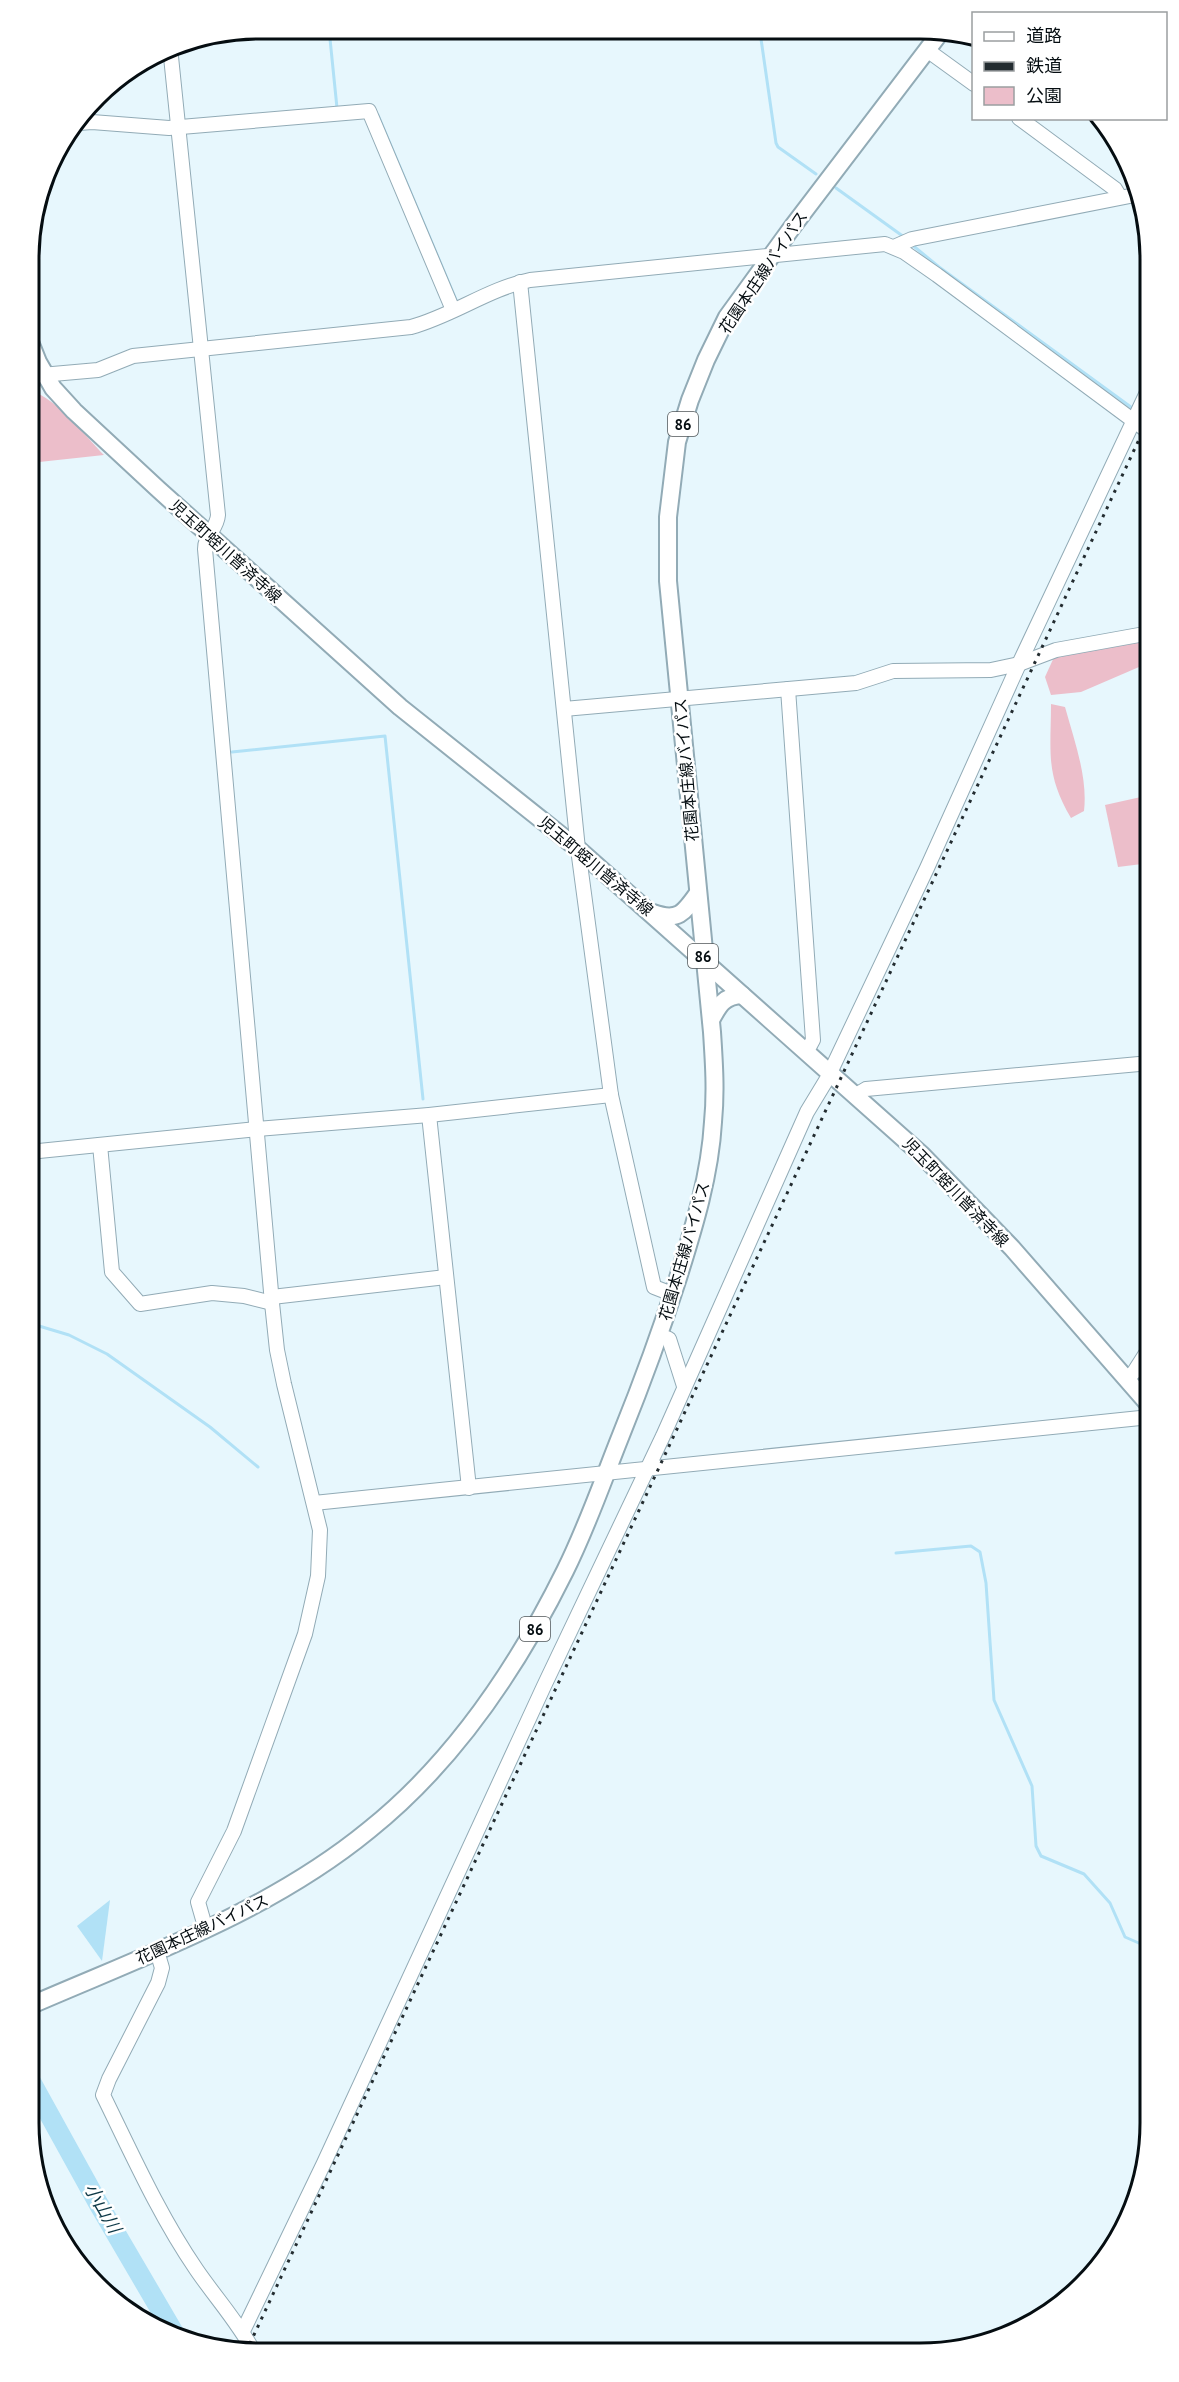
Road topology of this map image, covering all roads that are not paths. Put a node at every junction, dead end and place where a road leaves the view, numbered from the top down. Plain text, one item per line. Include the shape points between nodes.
1 (935, 39) edge
2 (927, 50) junction
3 (171, 58) edge
4 (972, 83) edge
5 (1022, 120) edge
6 (87, 122) edge
7 (179, 128) junction
8 (1130, 195) edge
9 (1120, 197) junction
10 (894, 247) junction
11 (772, 255) junction
12 (520, 282) junction
13 (453, 310) junction
14 (202, 351) junction
15 (39, 376) edge
16 (39, 378) edge
17 (1140, 408) edge
18 (1134, 421) junction
19 (1140, 426) edge
20 (208, 534) junction
21 (1140, 637) edge
22 (1019, 664) junction
23 (788, 689) junction
24 (680, 699) junction
25 (564, 709) junction
26 (578, 849) junction
27 (698, 893) junction
28 (651, 913) junction
29 (704, 958) junction
30 (742, 995) junction
31 (711, 1020) junction
32 (807, 1051) junction
33 (1140, 1064) edge
34 (829, 1073) junction
35 (611, 1095) junction
36 (856, 1095) junction
37 (429, 1115) junction
38 (257, 1129) junction
39 (100, 1145) junction
40 (39, 1151) edge
41 (446, 1277) junction
42 (672, 1294) junction
43 (272, 1300) junction
44 (658, 1335) junction
45 (1140, 1363) edge
46 (1127, 1379) junction
47 (684, 1386) junction
48 (1140, 1394) edge
49 (1140, 1418) edge
50 (647, 1470) junction
51 (606, 1473) junction
52 (469, 1488) junction
53 (314, 1503) junction
54 (206, 1930) junction
55 (157, 1951) junction
56 (39, 2002) edge
57 (243, 2331) junction
58 (249, 2343) edge

1 - 2 main road, 花園本庄線バイパス / 86
2 - 4 street
2 - 11 main road, 花園本庄線バイパス / 86
3 - 7 street
5 - 9 street via 1115,189
6 - 7 street
7 - 13 street via 369,111
7 - 14 street
8 - 9 street
9 - 10 street via 912,239
10 - 11 street via 876,244
10 - 18 street via 937,274
11 - 12 street
11 - 24 main road, 花園本庄線バイパス / 86 via 722,328 690,400 677,442 668,517 668,580
12 - 13 street
12 - 25 street
13 - 14 street via 411,327
14 - 15 street via 133,356 98,370
14 - 20 street via 218,515 217,524
16 - 20 main road, 児玉町蛭川普済寺線
17 - 18 street
18 - 19 street
18 - 22 street
20 - 26 main road, 児玉町蛭川普済寺線 via 400,707
20 - 38 street via 205,549
21 - 22 street via 1056,650
22 - 23 street via 991,670 893,671 856,683
22 - 34 street
23 - 24 street
23 - 32 street via 813,1040
24 - 25 street
24 - 27 main road, 花園本庄線バイパス / 86
25 - 26 street
26 - 28 main road, 児玉町蛭川普済寺線
26 - 35 street
27 - 28 main road via 674,918
27 - 29 main road, 花園本庄線バイパス / 86
28 - 29 main road, 児玉町蛭川普済寺線
29 - 30 main road, 児玉町蛭川普済寺線
29 - 31 main road, 花園本庄線バイパス / 86
30 - 31 main road via 727,998
30 - 32 main road, 児玉町蛭川普済寺線
31 - 42 main road, 花園本庄線バイパス / 86 via 715,1077 705,1182
32 - 34 main road, 児玉町蛭川普済寺線
33 - 36 street via 866,1089
34 - 36 main road, 児玉町蛭川普済寺線
34 - 47 street via 807,1112
35 - 37 street
35 - 42 street via 654,1287
36 - 46 main road, 児玉町蛭川普済寺線 via 956,1188
37 - 38 street
37 - 41 street
38 - 39 street
38 - 43 street
39 - 40 street
39 - 43 street via 112,1272 140,1304 212,1293
41 - 43 street
41 - 52 street
42 - 44 main road, 花園本庄線バイパス / 86
43 - 53 street via 284,1384
44 - 47 street via 669,1339
44 - 51 main road, 花園本庄線バイパス / 86
45 - 46 street
46 - 48 main road, 児玉町蛭川普済寺線
47 - 50 street
49 - 50 street
50 - 51 street
50 - 57 street
51 - 52 street
51 - 54 main road, 花園本庄線バイパス / 86 via 566,1570 528,1641 480,1714 455,1743 413,1790 341,1852 268,1899
52 - 53 street
53 - 54 street via 321,1542 310,1617 226,1849 198,1902
54 - 55 main road, 花園本庄線バイパス / 86
55 - 56 main road, 花園本庄線バイパス / 86
55 - 57 street via 162,1968 158,1983 104,2095 150,2192 195,2268
57 - 58 street

